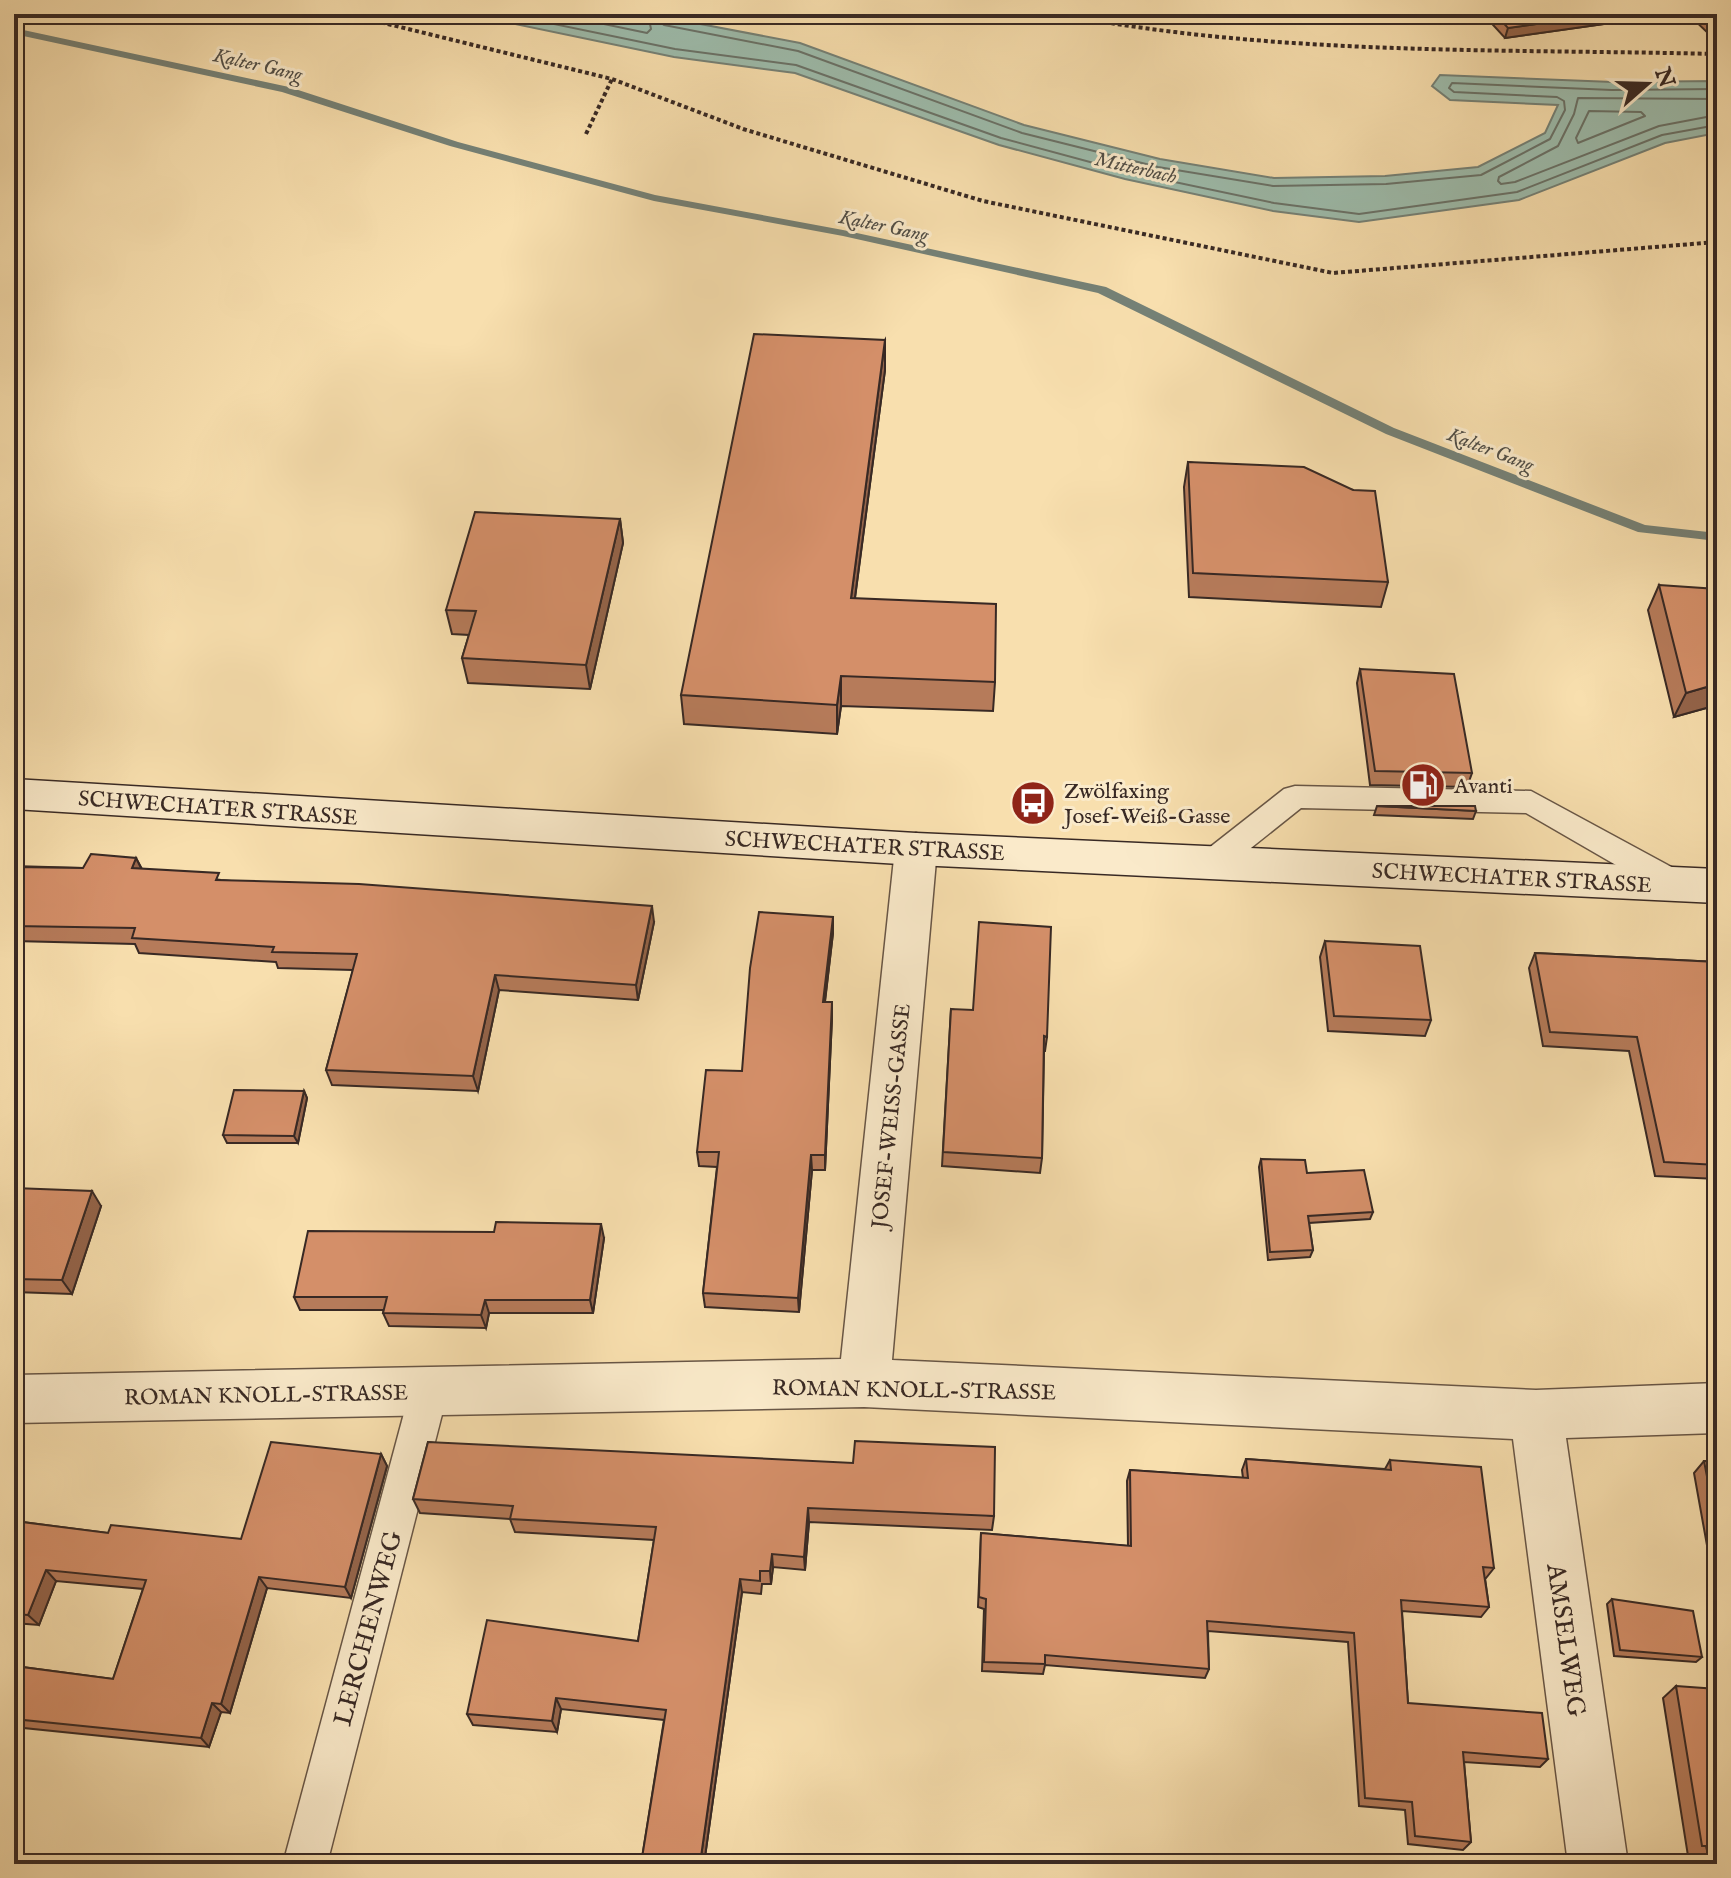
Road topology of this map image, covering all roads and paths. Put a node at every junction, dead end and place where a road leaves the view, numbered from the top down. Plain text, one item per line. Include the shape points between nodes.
1 (347, 14) edge
2 (885, 14) edge
3 (1068, 15) edge
4 (1717, 54) edge
5 (612, 79) junction
6 (586, 134) dead end
7 (1717, 242) edge
8 (14, 794) edge
9 (916, 849) junction
10 (1211, 863) junction
11 (1697, 886) edge
12 (864, 1383) junction
13 (429, 1391) junction
14 (14, 1399) edge
15 (1717, 1408) edge
16 (1536, 1415) junction
17 (305, 1864) edge
18 (1598, 1864) edge

1 - 5 path
2 - 3 lane
3 - 4 path via 1159,31 1323,44
5 - 6 path
5 - 7 path via 743,129 983,201 1333,273
8 - 9 street, SCHWECHATER STRASSE
9 - 10 street, SCHWECHATER STRASSE
9 - 12 street, JOSEF-WEISS-GASSE
10 - 11 street, SCHWECHATER STRASSE
10 - 11 lane via 1295,797 1531,802
12 - 13 street, ROMAN KNOLL-STRASSE
12 - 16 street, ROMAN KNOLL-STRASSE
13 - 14 street, ROMAN KNOLL-STRASSE
13 - 17 lane, LERCHENWEG
15 - 16 street, ROMAN KNOLL-STRASSE
16 - 18 street, AMSELWEG

